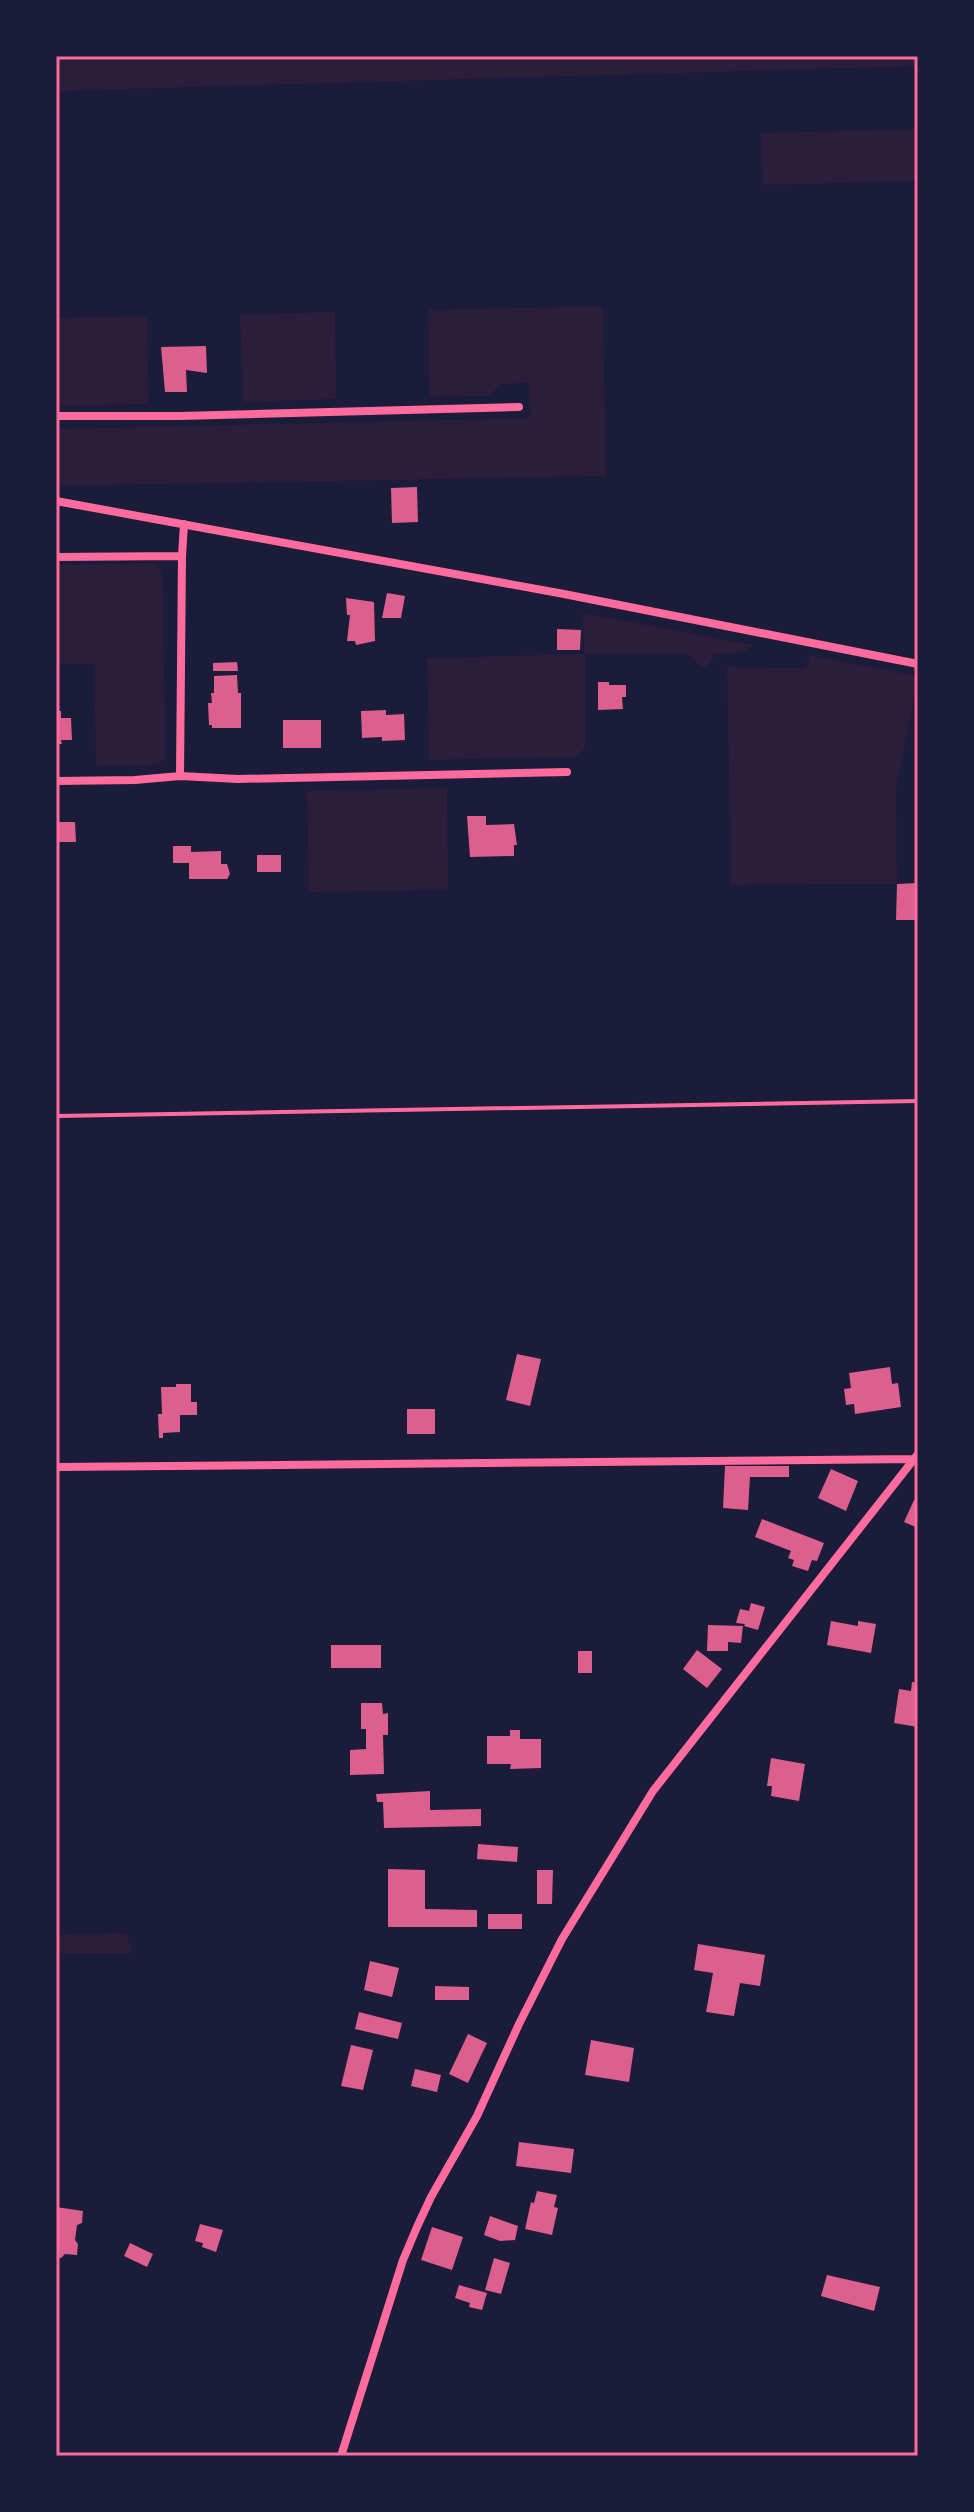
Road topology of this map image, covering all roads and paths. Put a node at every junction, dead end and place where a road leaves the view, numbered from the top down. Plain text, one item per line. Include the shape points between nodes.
1 (519, 407) dead end
2 (56, 416) edge
3 (56, 501) edge
4 (184, 524) junction
5 (182, 556) junction
6 (56, 557) edge
7 (918, 664) edge
8 (567, 772) dead end
9 (180, 776) junction
10 (56, 781) edge
11 (918, 1101) edge
12 (56, 1116) edge
13 (916, 1456) edge
14 (56, 1467) edge
15 (341, 2456) edge

1 - 2 street
3 - 4 street
4 - 5 street
4 - 7 street
5 - 6 street
5 - 9 street
8 - 9 street
9 - 10 street
11 - 12 lane
13 - 14 street
13 - 15 street via 653,1791 562,1939 403,2260

